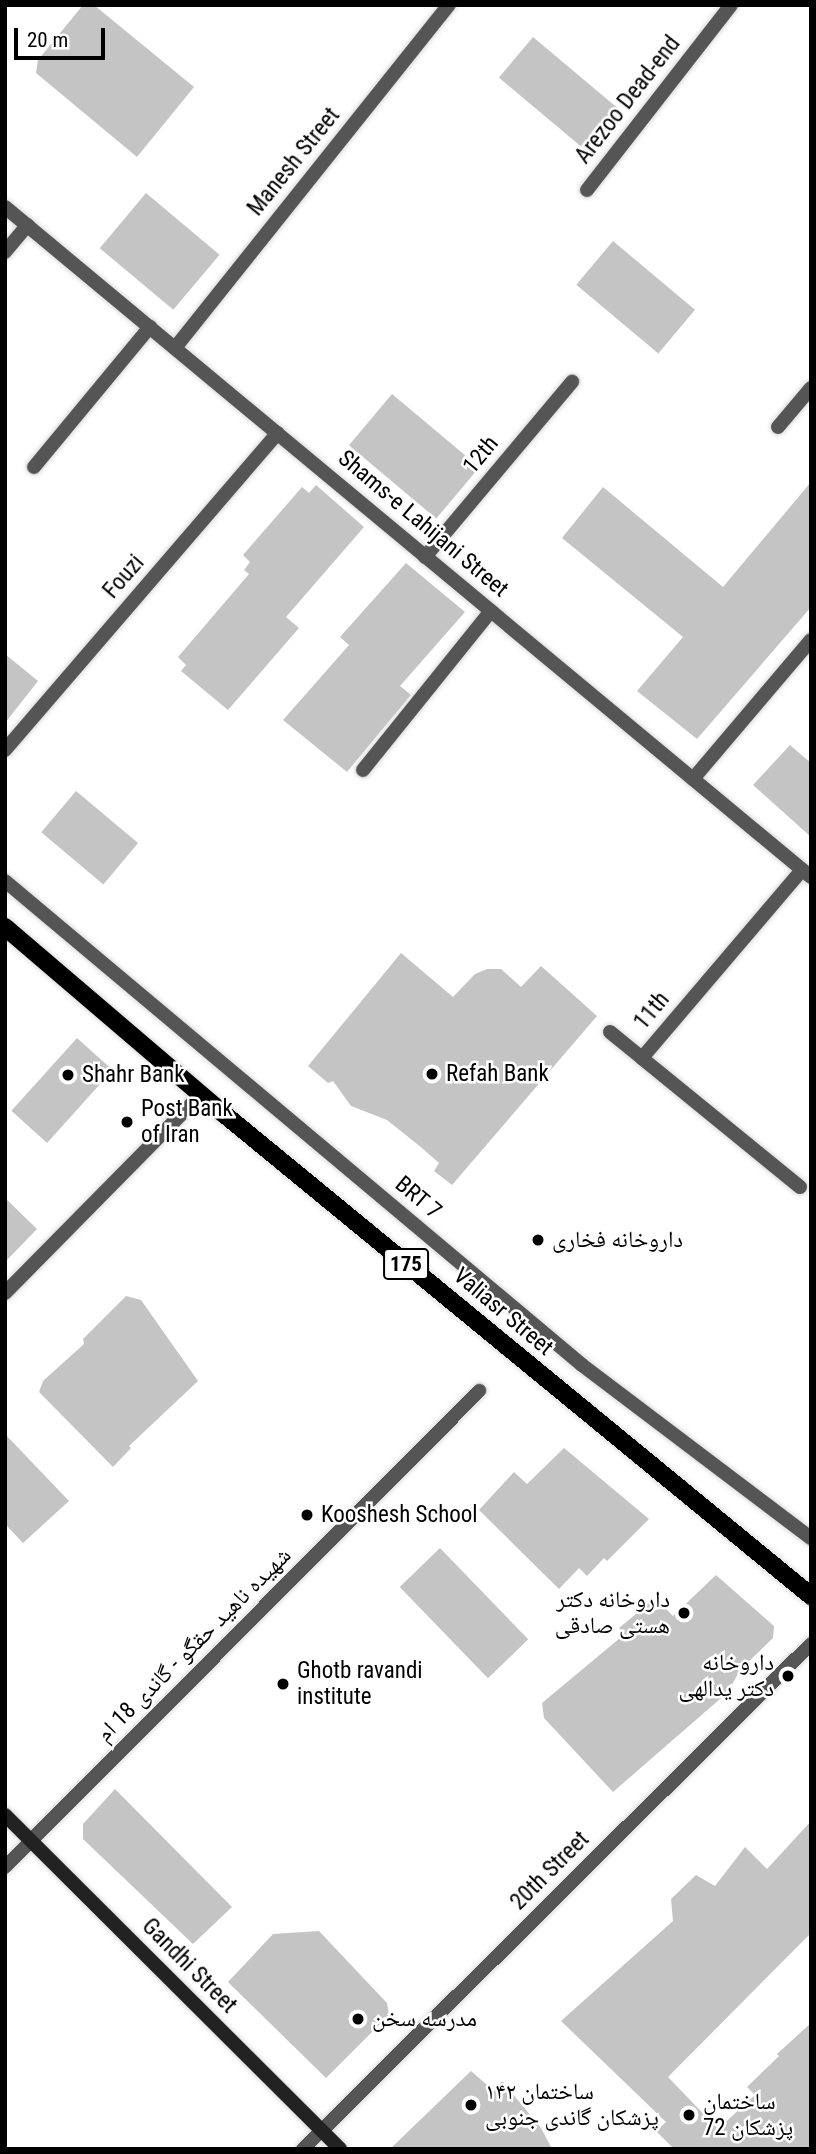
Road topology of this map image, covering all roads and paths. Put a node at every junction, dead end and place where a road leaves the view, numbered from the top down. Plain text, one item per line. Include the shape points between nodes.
1 (449, 5) edge
2 (731, 5) edge
3 (587, 190) dead end
4 (5, 207) edge
5 (28, 225) junction
6 (5, 252) edge
7 (150, 327) junction
8 (174, 348) junction
9 (572, 382) dead end
10 (811, 388) edge
11 (778, 427) dead end
12 (278, 433) junction
13 (34, 467) dead end
14 (425, 556) junction
15 (491, 611) junction
16 (811, 640) edge
17 (5, 750) edge
18 (363, 770) dead end
19 (693, 779) junction
20 (807, 873) edge
21 (5, 881) edge
22 (5, 927) edge
23 (610, 1032) dead end
24 (642, 1058) junction
25 (201, 1094) junction
26 (800, 1187) dead end
27 (5, 1293) edge
28 (479, 1391) dead end
29 (811, 1538) edge
30 (811, 1596) edge
31 (811, 1644) edge
32 (5, 1815) edge
33 (31, 1841) junction
34 (5, 1867) edge
35 (322, 2130) junction
36 (303, 2149) edge
37 (340, 2149) edge

1 - 8 street, Manesh Street
2 - 3 street, Arezoo Dead-end
4 - 5 street, Shams-e Lahijani Street
5 - 6 street
5 - 7 street, Shams-e Lahijani Street
7 - 8 street, Shams-e Lahijani Street
7 - 13 street
8 - 12 street, Shams-e Lahijani Street
9 - 14 street, 12th
10 - 11 street
12 - 14 street, Shams-e Lahijani Street
12 - 17 street, Fouzi
14 - 15 street, Shams-e Lahijani Street
15 - 18 street
15 - 19 street, Shams-e Lahijani Street
16 - 19 street
19 - 20 street, Shams-e Lahijani Street
20 - 24 street, 11th
21 - 29 street, BRT 7 via 582,1364
22 - 25 main road, Valiasr Street / 175
23 - 24 street
24 - 26 street, 11th
25 - 27 street
25 - 30 main road, Valiasr Street / 175
28 - 33 street, شهیده ناهید حقگو - گاندی 18 ام
31 - 35 street, 20th Street
32 - 33 main road, Gandhi Street
33 - 34 street, شهیده ناهید حقگو - گاندی 18 ام
33 - 35 main road, Gandhi Street
35 - 36 street, 20th Street
35 - 37 main road, Gandhi Street

